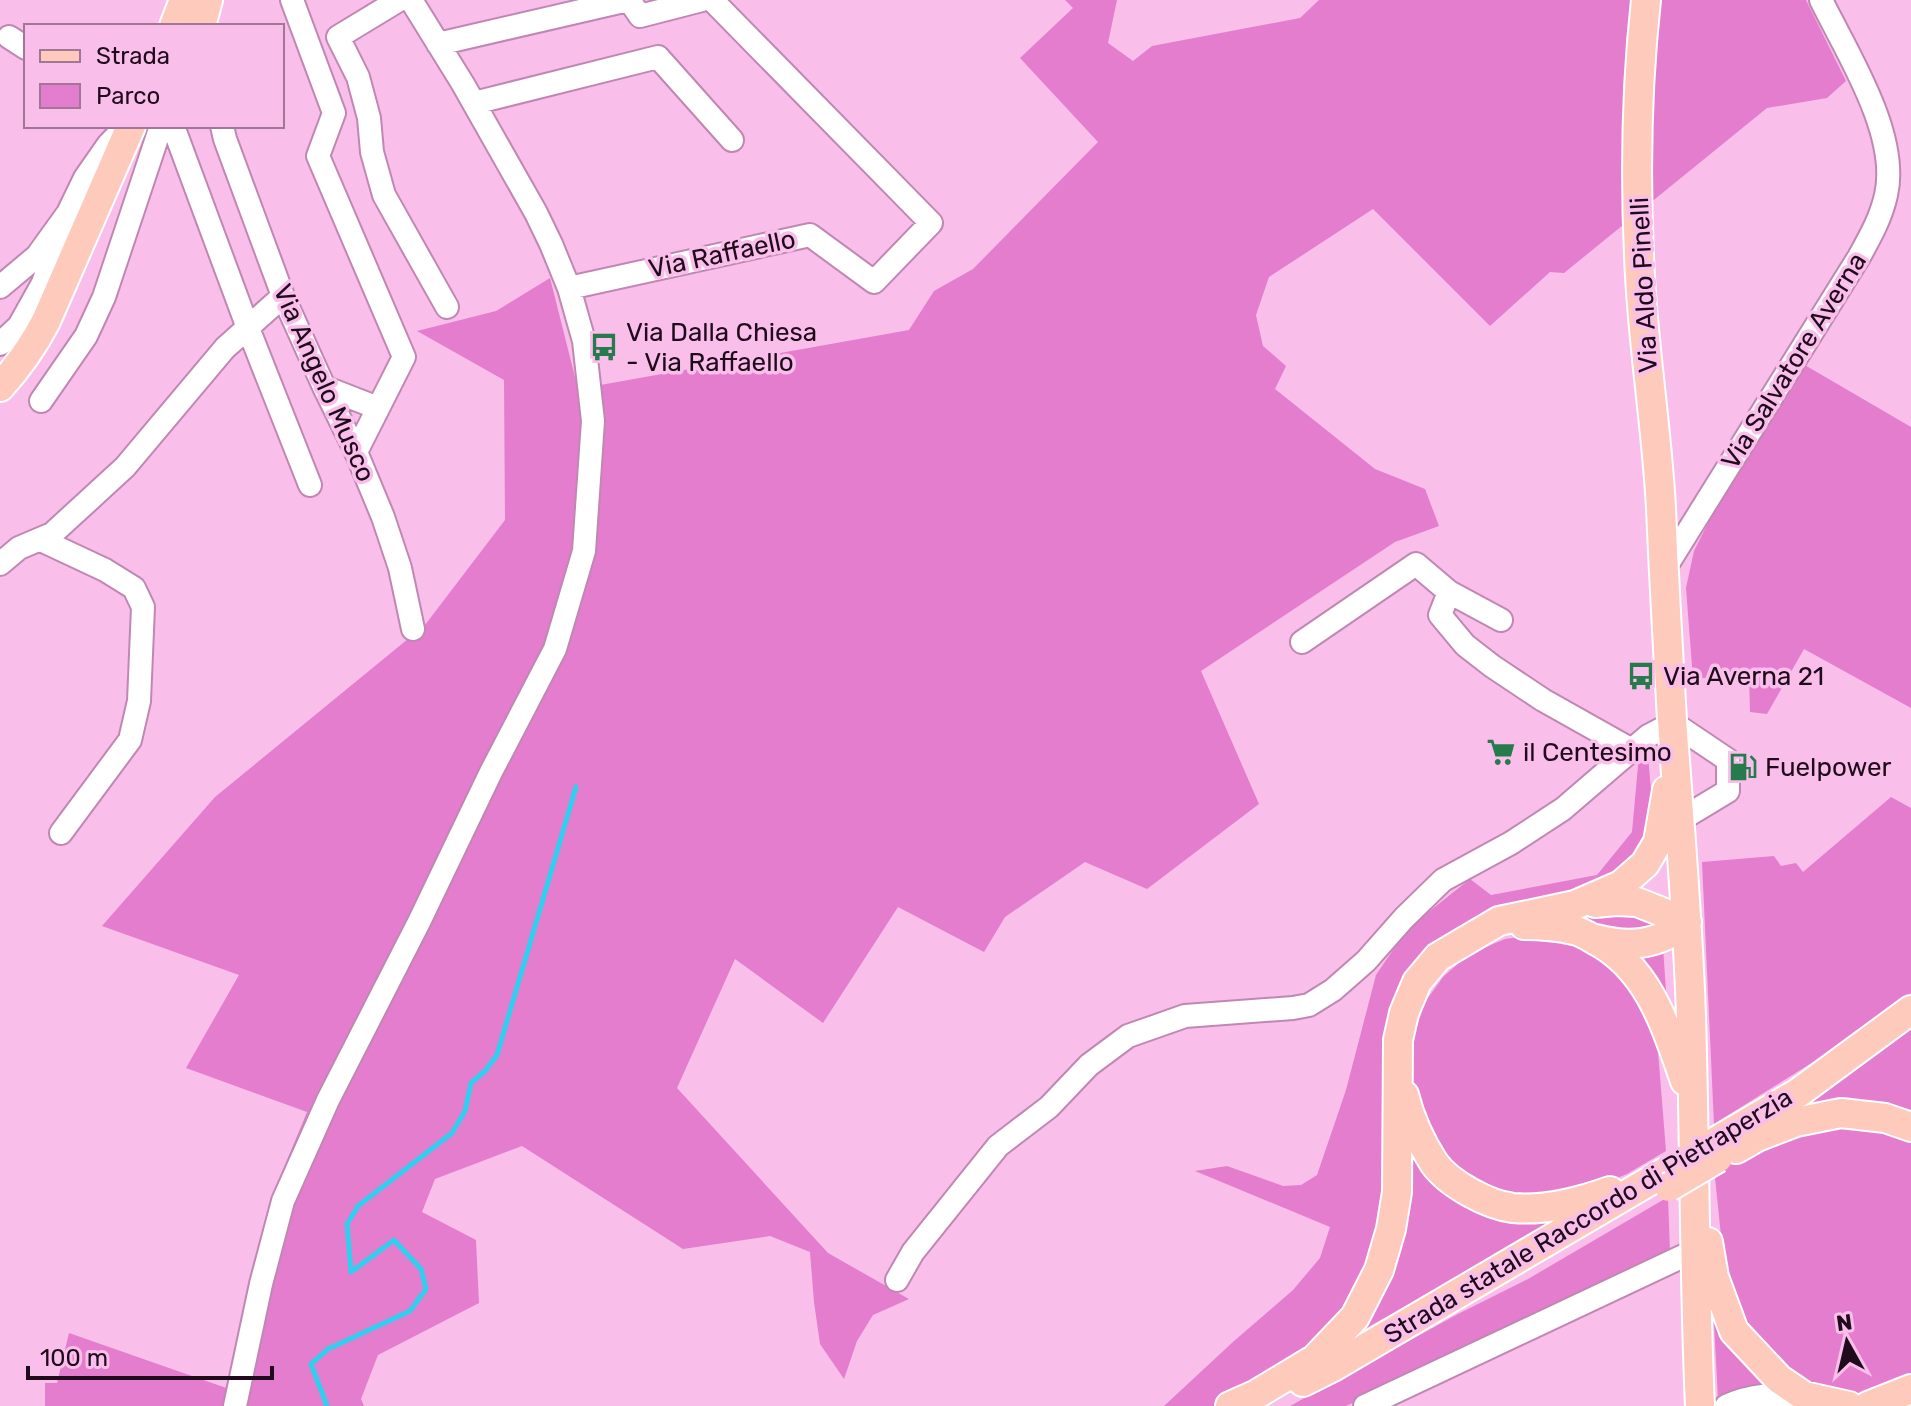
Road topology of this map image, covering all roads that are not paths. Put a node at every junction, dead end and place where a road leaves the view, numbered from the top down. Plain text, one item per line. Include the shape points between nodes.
1 (292, 0) edge
2 (399, 0) edge
3 (411, 0) edge
4 (629, 0) edge
5 (702, 0) edge
6 (712, 0) edge
7 (1646, 0) edge
8 (1821, 0) edge
9 (201, 14) edge
10 (178, 24) edge
11 (438, 44) junction
12 (474, 103) junction
13 (126, 128) edge
14 (127, 128) edge
15 (160, 128) edge
16 (174, 128) edge
17 (221, 130) edge
18 (732, 140) dead end
19 (68, 213) junction
20 (0, 287) edge
21 (569, 288) junction
22 (283, 296) junction
23 (447, 307) dead end
24 (248, 328) junction
25 (0, 344) edge
26 (0, 387) edge
27 (324, 387) junction
28 (41, 401) dead end
29 (378, 408) junction
30 (356, 452) junction
31 (310, 485) dead end
32 (41, 540) junction
33 (0, 564) edge
34 (1664, 570) junction
35 (1449, 592) junction
36 (1501, 620) dead end
37 (413, 629) dead end
38 (1302, 642) dead end
39 (1674, 736) junction
40 (1632, 750) junction
41 (1680, 820) junction
42 (61, 833) dead end
43 (1575, 905) junction
44 (1687, 922) junction
45 (1487, 928) junction
46 (1592, 938) junction
47 (1911, 1010) edge
48 (1397, 1067) junction
49 (1692, 1101) junction
50 (1911, 1127) edge
51 (1708, 1155) junction
52 (1667, 1179) junction
53 (1694, 1251) junction
54 (897, 1280) dead end
55 (1911, 1389) edge
56 (1804, 1396) junction
57 (235, 1406) edge
58 (1230, 1406) edge
59 (1255, 1406) edge
60 (1365, 1406) edge
61 (1700, 1406) edge
62 (1726, 1406) edge
63 (1849, 1406) edge
64 (1868, 1406) edge

1 - 29 street via 334,113 318,156 404,357
2 - 23 street via 338,37 358,77 384,195
3 - 11 street
4 - 5 street via 640,16
4 - 11 street
6 - 21 street, Via Raffaello via 931,223 874,282 810,235
7 - 34 main road, Via Aldo Pinelli via 1639,110 1640,278
8 - 34 street, Via Salvatore Averna via 1875,112 1884,139 1886,193 1859,257
9 - 10 main road
11 - 12 street
12 - 18 street via 658,57
12 - 21 street via 536,213
13 - 19 street via 85,178
14 - 26 main road via 46,321 26,357
15 - 28 street via 104,297 86,336
16 - 24 street
17 - 22 street, Via Angelo Musco
19 - 20 street via 37,256
19 - 25 street via 43,283 19,326
21 - 57 street via 584,341 593,421 591,478 584,551 555,649 328,1100 283,1201
22 - 24 street
22 - 27 street, Via Angelo Musco
24 - 31 street
24 - 32 street via 125,467
27 - 29 street
27 - 30 street, Via Angelo Musco
29 - 30 street
30 - 37 street, Via Angelo Musco via 400,568
32 - 33 street via 19,548
32 - 42 street via 134,588 143,607 139,701 130,740
34 - 39 main road
35 - 36 street
35 - 38 street via 1416,564
35 - 40 street via 1440,615 1465,645 1543,700
39 - 40 street via 1648,736
39 - 41 main road
39 - 41 street via 1728,760 1728,791
39 - 43 main road via 1658,842 1645,864 1621,885
40 - 54 street via 1563,809 1443,880 1366,961 1309,1005 1185,1016 1128,1036 998,1146 913,1252
41 - 44 main road
43 - 44 main road via 1637,902
43 - 45 main road
44 - 46 main road via 1648,943 1618,945
44 - 49 main road
45 - 46 main road via 1527,925 1575,930
45 - 48 main road via 1438,957 1417,982 1404,1013
46 - 49 main road via 1632,968 1652,997
47 - 51 main road, Strada statale Raccordo di Pietraperzia
48 - 52 main road via 1415,1128 1436,1166 1487,1202 1512,1208 1552,1207
48 - 58 main road via 1397,1192 1379,1270 1355,1317 1315,1359
49 - 51 main road
50 - 51 main road via 1841,1113 1796,1122
51 - 52 main road, bridge
51 - 53 main road
51 - 56 main road via 1714,1277 1734,1331 1779,1379
52 - 59 main road, Strada statale Raccordo di Pietraperzia via 1537,1264 1466,1290
53 - 60 street
53 - 61 main road
55 - 64 main road
56 - 62 street via 1744,1398
56 - 63 main road

